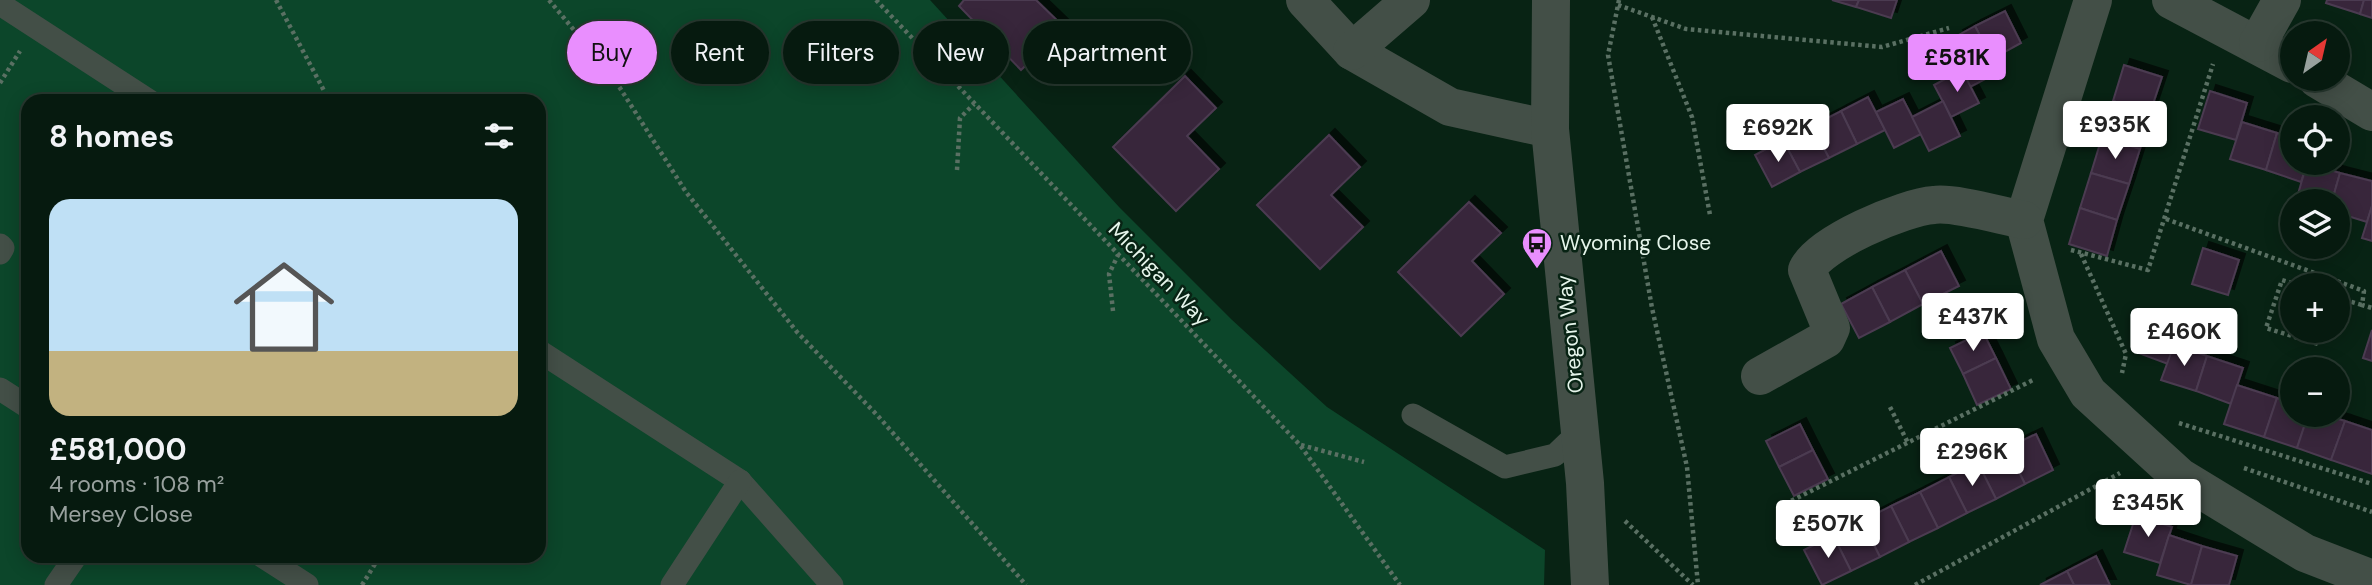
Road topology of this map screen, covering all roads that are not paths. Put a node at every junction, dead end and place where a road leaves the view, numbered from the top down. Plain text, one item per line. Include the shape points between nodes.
1 (1305, 0) edge
2 (1411, 0) edge
3 (1551, 0) edge
4 (2093, 0) edge
5 (2171, 0) edge
6 (2282, 0) edge
7 (0, 4) edge
8 (2258, 43) junction
9 (1353, 51) junction
10 (2280, 57) edge
11 (2337, 91) edge
12 (139, 94) edge
13 (2372, 112) edge
14 (1550, 129) junction
15 (2024, 220) junction
16 (0, 245) edge
17 (0, 253) edge
18 (546, 356) edge
19 (1760, 376) dead end
20 (0, 389) edge
21 (21, 402) edge
22 (1413, 415) dead end
23 (1580, 432) junction
24 (740, 481) junction
25 (71, 563) edge
26 (273, 563) edge
27 (2299, 569) edge
28 (2372, 579) edge
29 (56, 585) edge
30 (307, 585) edge
31 (672, 585) edge
32 (832, 585) edge
33 (1590, 585) edge

1 - 9 street
2 - 9 street
3 - 14 street, Oregon Way
4 - 15 street
5 - 8 street
6 - 8 street
7 - 12 lane
8 - 10 street
9 - 14 street via 1450,107
11 - 13 street
14 - 23 street, Oregon Way
15 - 19 street via 1934,204 1875,223 1812,258 1807,270 1831,328 1826,340
15 - 27 street via 2056,339 2088,393 2180,477
16 - 17 lane
18 - 24 lane
20 - 21 lane
22 - 23 lane via 1505,467 1555,455
23 - 33 street, Oregon Way
24 - 31 lane
24 - 32 lane
25 - 29 lane
26 - 30 lane
27 - 28 street

